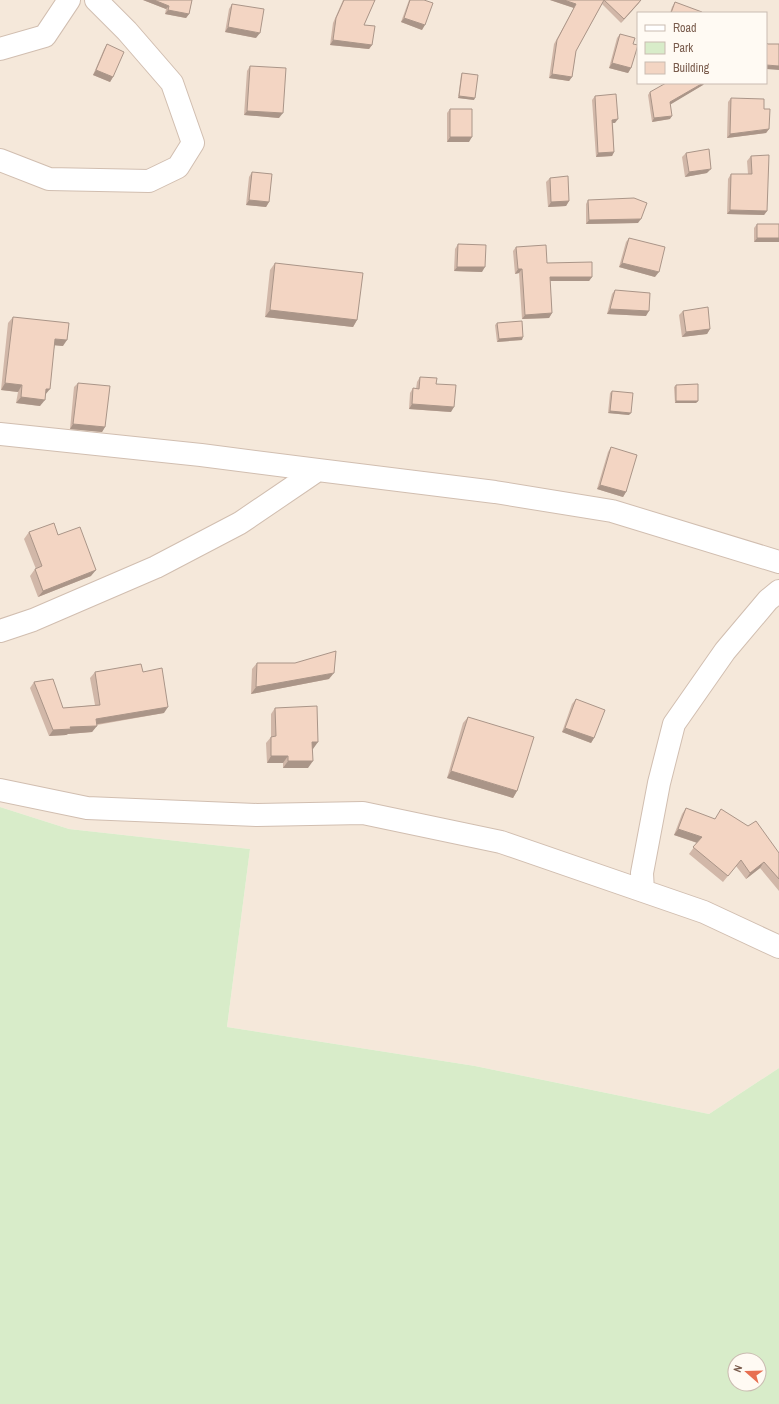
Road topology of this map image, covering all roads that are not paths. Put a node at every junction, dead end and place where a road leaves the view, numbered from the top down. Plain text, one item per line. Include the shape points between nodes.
1 (69, 0) edge
2 (96, 0) edge
3 (0, 49) edge
4 (0, 160) edge
5 (0, 434) edge
6 (318, 470) junction
7 (779, 562) edge
8 (779, 591) edge
9 (0, 631) edge
10 (0, 790) edge
11 (643, 890) junction
12 (779, 947) edge

1 - 3 street via 45,36
2 - 4 street via 172,83 193,143 178,167 149,181 49,179
5 - 6 street
6 - 7 street via 495,492 612,511
6 - 9 street via 240,523 156,567 33,620
8 - 11 street via 768,600 725,651 674,724 659,783 642,873
10 - 11 street via 87,808 257,814 363,813 501,842
11 - 12 street via 704,912

